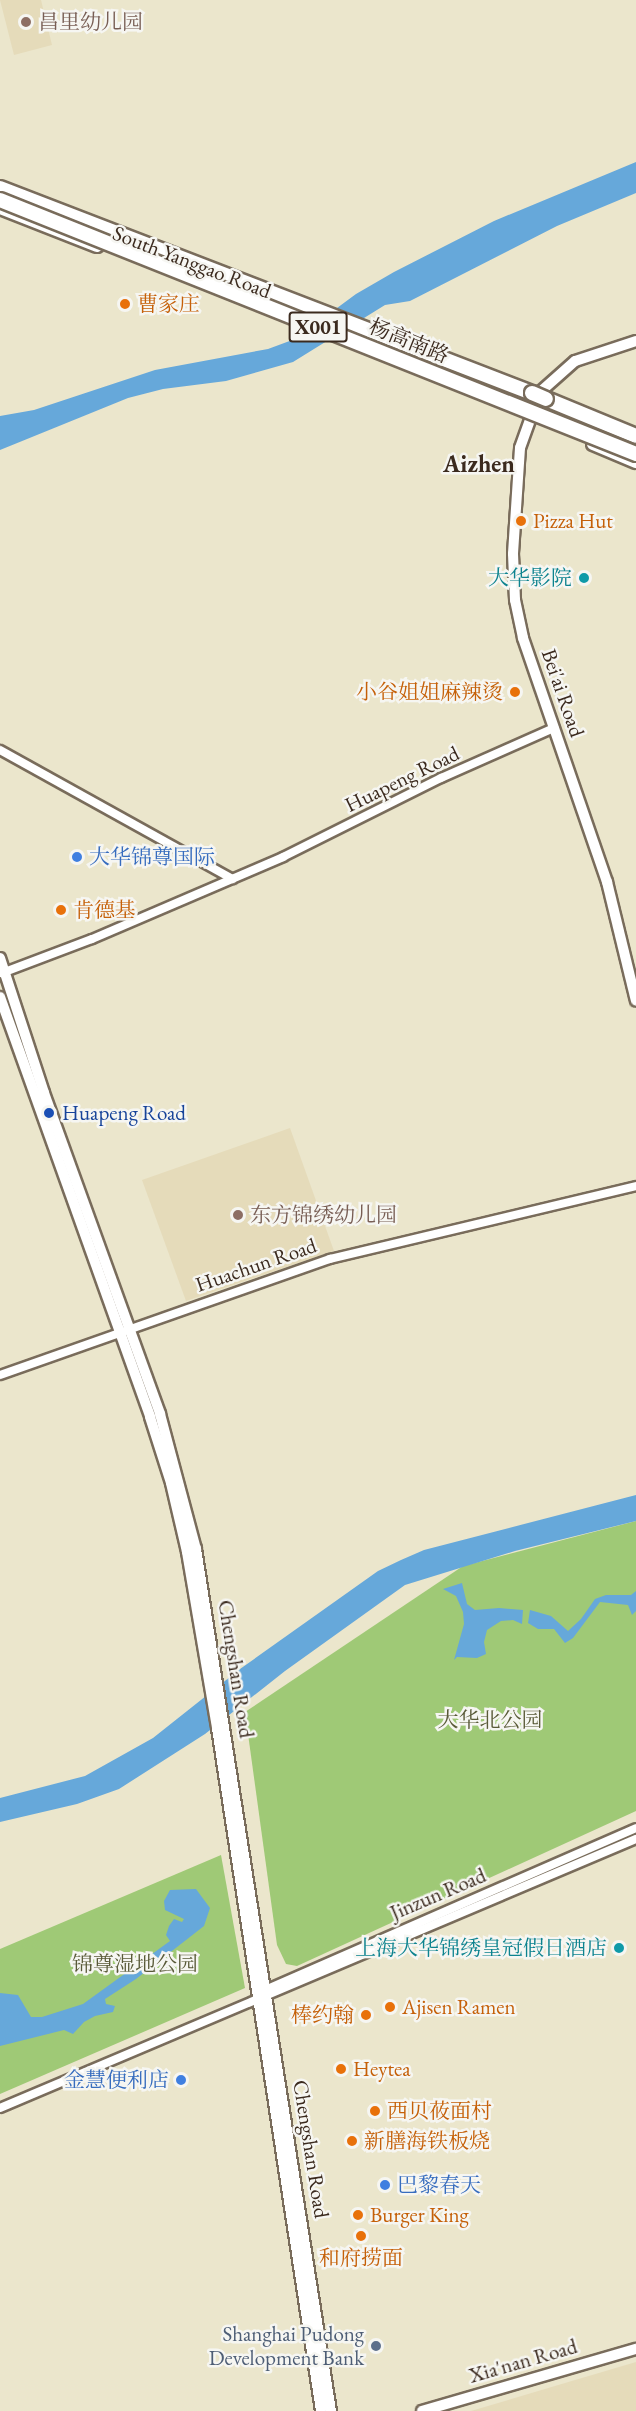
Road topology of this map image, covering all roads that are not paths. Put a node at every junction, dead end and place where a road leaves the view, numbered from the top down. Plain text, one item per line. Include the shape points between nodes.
1 (0, 181) edge
2 (0, 188) edge
3 (0, 200) edge
4 (0, 208) edge
5 (636, 341) edge
6 (540, 392) junction
7 (529, 418) junction
8 (636, 430) edge
9 (636, 436) edge
10 (636, 454) edge
11 (636, 462) edge
12 (554, 729) junction
13 (0, 750) edge
14 (233, 879) junction
15 (0, 958) edge
16 (2, 973) edge
17 (0, 997) edge
18 (636, 1001) edge
19 (636, 1186) edge
20 (126, 1330) junction
21 (0, 1375) edge
22 (221, 1726) junction
23 (636, 1828) edge
24 (636, 1839) edge
25 (264, 1994) junction
26 (0, 2108) edge
27 (636, 2349) edge
28 (321, 2411) edge
29 (331, 2411) edge
30 (422, 2411) edge

1 - 6 main road, South Yanggao Road / X001
2 - 9 highway, 杨高南路 / X001, bridge
3 - 10 highway, 杨高南路 / X001, bridge
4 - 7 main road, South Yanggao Road / X001
5 - 6 main road via 575,361
6 - 7 main road, Bei'ai Road
6 - 8 main road, South Yanggao Road / X001
7 - 11 main road, South Yanggao Road / X001
7 - 12 main road, Bei'ai Road via 520,448 513,580 523,638
12 - 14 street, Huapeng Road via 441,778
12 - 18 main road, Bei'ai Road via 607,882
13 - 14 street
14 - 16 street, Huapeng Road
15 - 16 main road, Chengshan Road
16 - 20 main road, Chengshan Road
17 - 20 main road, Chengshan Road
19 - 20 street, Huachun Road via 330,1259
20 - 21 street, Huachun Road
20 - 22 main road, Chengshan Road via 171,1483
20 - 22 main road, Chengshan Road via 180,1481 219,1679
22 - 25 main road, Chengshan Road
23 - 25 street, Jinzun Road
24 - 25 street, Jinzun Road
25 - 26 street, Jinzun Road
25 - 28 main road, Chengshan Road
25 - 29 main road, Chengshan Road
27 - 30 main road, Xia'nan Road

